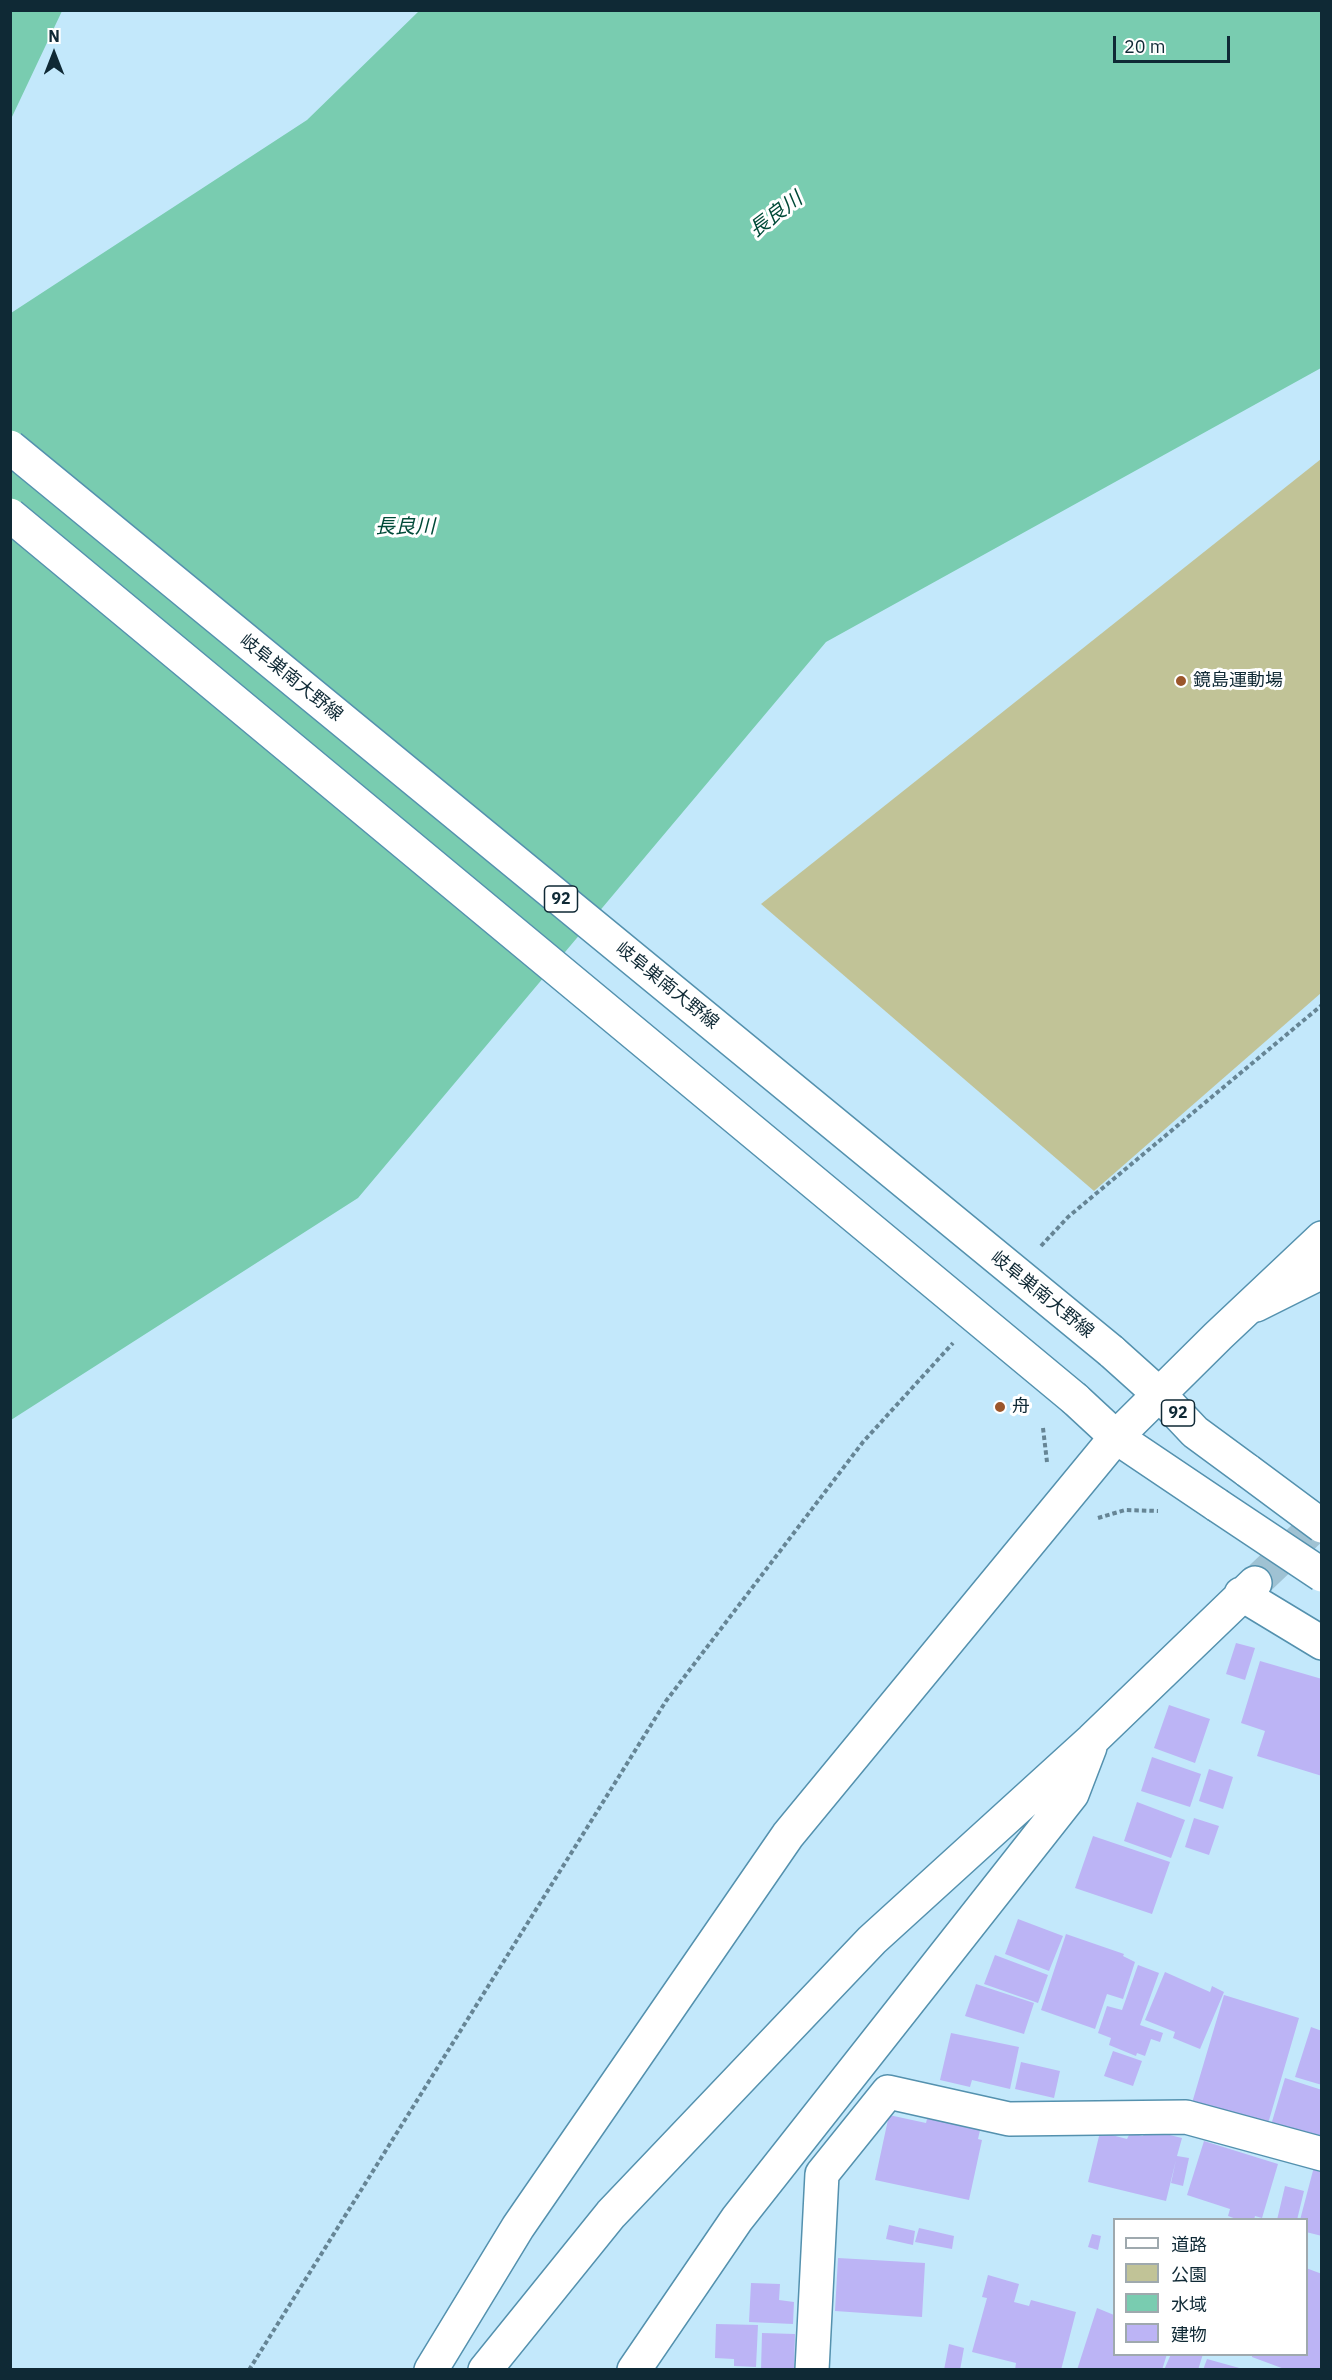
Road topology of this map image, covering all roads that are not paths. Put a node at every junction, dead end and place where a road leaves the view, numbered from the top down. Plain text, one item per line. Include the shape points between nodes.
1 (10, 447) edge
2 (10, 515) edge
3 (1322, 1238) edge
4 (1322, 1272) edge
5 (1249, 1308) junction
6 (1160, 1395) junction
7 (1116, 1437) junction
8 (1322, 1526) edge
9 (1322, 1575) edge
10 (1322, 1643) edge
11 (1092, 1740) junction
12 (1322, 2154) edge
13 (431, 2370) edge
14 (485, 2370) edge
15 (634, 2370) edge
16 (812, 2370) edge

1 - 6 street, 岐阜巣南大野線 / 92, bridge
2 - 7 street, bridge
3 - 5 street
4 - 5 street
5 - 6 street
6 - 7 street
6 - 8 street, 岐阜巣南大野線 / 92, bridge via 1195,1432
7 - 9 street, bridge
7 - 13 street via 789,1834 518,2227
10 - 11 street via 1248,1589
11 - 14 street via 872,1940 610,2214
11 - 15 street via 1072,1794 738,2219
12 - 16 street via 1186,2117 1010,2119 888,2092 822,2174

